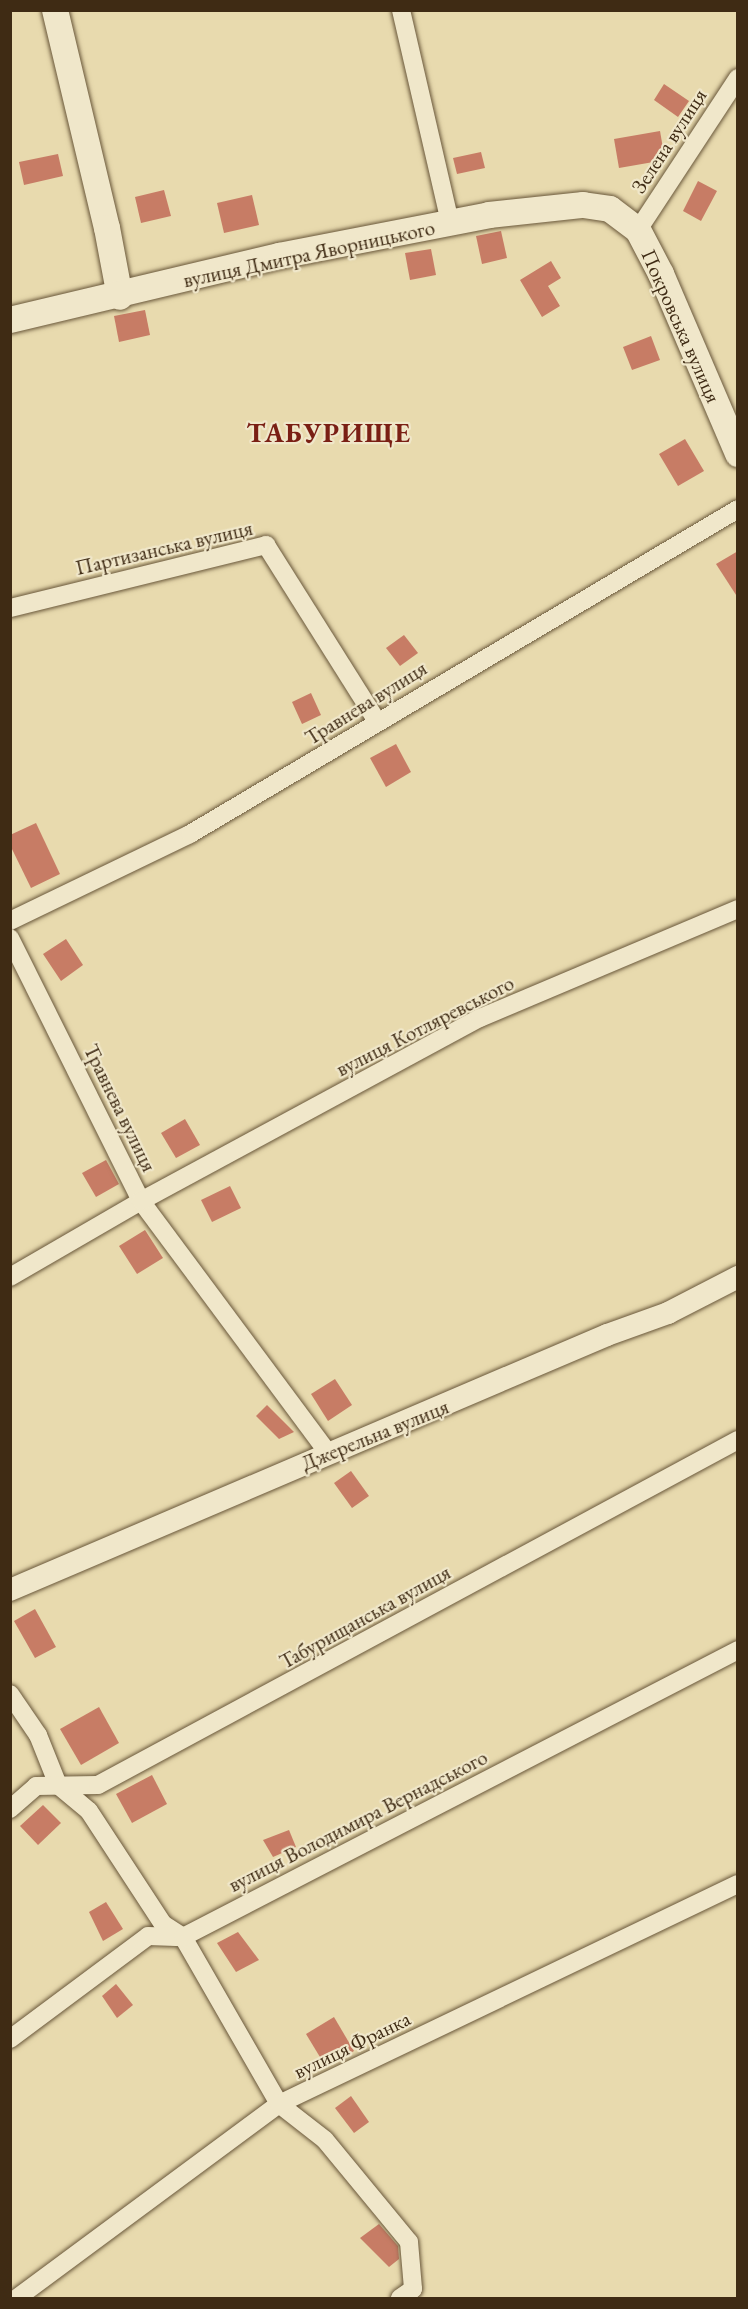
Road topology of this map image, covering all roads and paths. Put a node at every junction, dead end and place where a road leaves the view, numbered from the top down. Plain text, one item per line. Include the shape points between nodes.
1 (55, 10) edge
2 (401, 10) edge
3 (738, 78) edge
4 (610, 209) joint
5 (450, 223) junction
6 (638, 230) junction
7 (120, 297) junction
8 (10, 320) edge
9 (738, 454) edge
10 (738, 509) edge
11 (10, 608) edge
12 (377, 721) junction
13 (738, 909) edge
14 (10, 921) edge
15 (10, 938) edge
16 (141, 1201) junction
17 (738, 1276) edge
18 (10, 1277) edge
19 (738, 1440) edge
20 (329, 1454) junction
21 (10, 1590) edge
22 (738, 1650) edge
23 (10, 1694) edge
24 (58, 1785) junction
25 (10, 1809) edge
26 (738, 1884) edge
27 (183, 1937) junction
28 (10, 2039) edge
29 (279, 2104) junction
30 (406, 2294) edge
31 (17, 2298) edge

1 - 7 main road
2 - 5 street
3 - 6 street, Зелена вулиця
4 - 5 main road, вулиця Дмитра Яворницького via 583,205 546,207
4 - 6 main road, Покровська вулиця
5 - 7 main road, вулиця Дмитра Яворницького via 279,256
6 - 9 main road, Покровська вулиця via 661,274
7 - 8 main road, вулиця Дмитра Яворницького
10 - 12 street, Травнева вулиця
11 - 12 street, Партизанська вулиця via 266,546
12 - 14 street, Травнева вулиця via 290,778 190,834
13 - 16 street, вулиця Котляревського via 480,1018
15 - 16 street, Травнева вулиця
16 - 18 street, вулиця Котляревського
16 - 20 street
17 - 20 street, Джерельна вулиця via 668,1313
19 - 24 street, Табурищанська вулиця via 98,1785
20 - 21 street, Джерельна вулиця
22 - 27 street, вулиця Володимира Вернадського
23 - 24 street via 38,1735
24 - 25 street, Табурищанська вулиця via 36,1786
24 - 27 street via 89,1811 163,1924
26 - 29 street, вулиця Франка
27 - 28 street, вулиця Володимира Вернадського via 148,1936
27 - 29 street
29 - 30 street via 325,2140 410,2242
29 - 31 street, вулиця Франка

